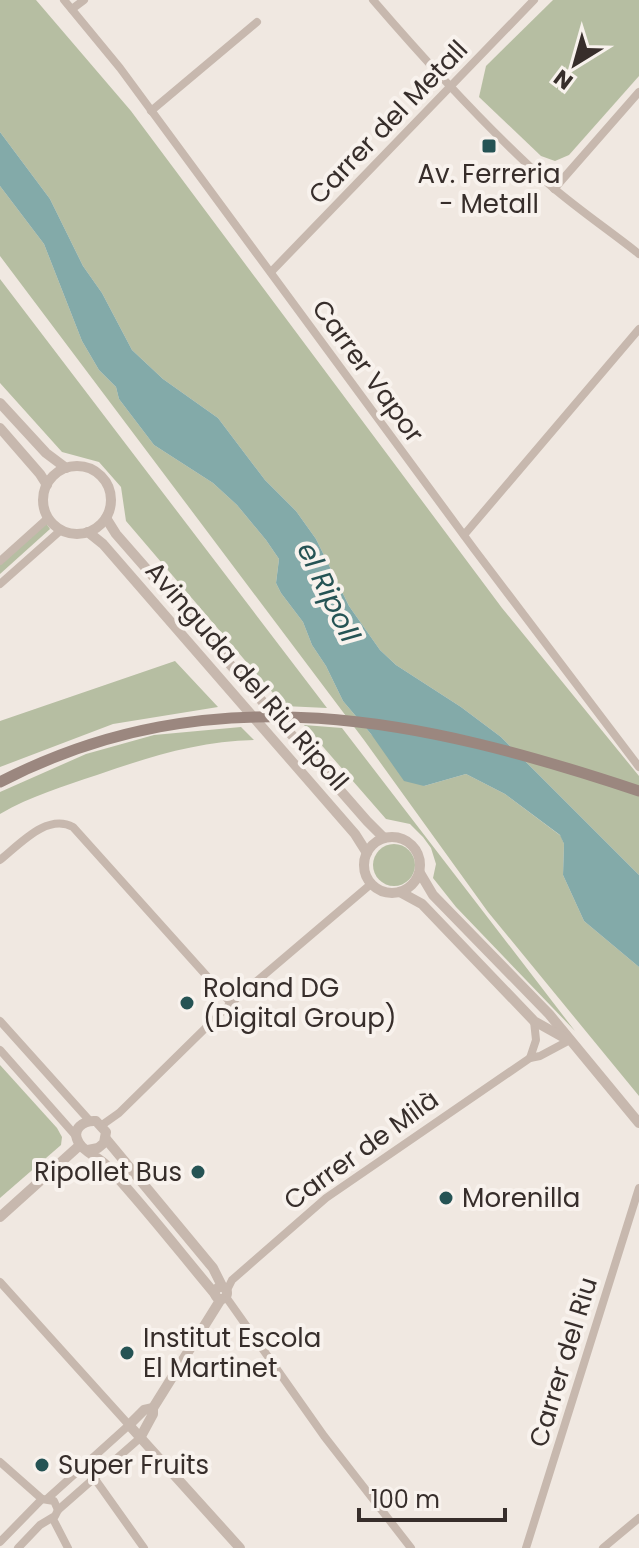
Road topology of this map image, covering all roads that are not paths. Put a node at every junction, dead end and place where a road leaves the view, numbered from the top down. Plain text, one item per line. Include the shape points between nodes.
1 (64, 0) edge
2 (84, 0) edge
3 (373, 0) edge
4 (534, 0) edge
5 (72, 9) junction
6 (257, 22) dead end
7 (451, 88) junction
8 (639, 92) edge
9 (151, 111) junction
10 (554, 189) junction
11 (639, 254) edge
12 (271, 272) junction
13 (639, 329) edge
14 (0, 403) edge
15 (0, 428) edge
16 (66, 468) junction
17 (47, 485) junction
18 (48, 518) junction
19 (106, 518) junction
20 (61, 530) junction
21 (88, 532) junction
22 (464, 535) junction
23 (0, 561) edge
24 (0, 584) edge
25 (639, 767) edge
26 (0, 782) edge
27 (639, 791) edge
28 (384, 838) junction
29 (367, 853) junction
30 (0, 860) edge
31 (420, 873) junction
32 (371, 884) junction
33 (400, 892) junction
34 (231, 1003) junction
35 (0, 1021) edge
36 (534, 1021) junction
37 (570, 1040) junction
38 (0, 1050) edge
39 (530, 1058) junction
40 (89, 1120) junction
41 (639, 1123) edge
42 (102, 1125) junction
43 (106, 1139) junction
44 (81, 1144) junction
45 (639, 1188) edge
46 (0, 1217) edge
47 (0, 1282) edge
48 (0, 1289) edge
49 (222, 1293) junction
50 (153, 1408) junction
51 (129, 1425) junction
52 (140, 1438) junction
53 (0, 1462) edge
54 (85, 1465) junction
55 (95, 1477) junction
56 (42, 1500) junction
57 (58, 1510) junction
58 (639, 1518) edge
59 (49, 1520) junction
60 (0, 1542) edge
61 (18, 1548) edge
62 (68, 1548) edge
63 (144, 1548) edge
64 (240, 1548) edge
65 (411, 1548) edge
66 (526, 1548) edge
67 (603, 1548) edge

1 - 5 street, Carrer Vapor
2 - 5 street
3 - 7 street
4 - 7 street, Carrer del Metall
5 - 9 street, Carrer Vapor
6 - 9 street
7 - 10 street
7 - 12 street, Carrer del Metall
8 - 10 street
9 - 12 street, Carrer Vapor
10 - 11 street
12 - 22 street, Carrer Vapor
13 - 22 street
14 - 16 street
15 - 17 street
16 - 17 street
16 - 19 street via 88,468 103,478 111,503
17 - 18 street via 43,502
18 - 20 street
18 - 23 street
19 - 21 street
19 - 28 street, Avinguda del Riu Ripoll
20 - 21 street
20 - 24 street
21 - 29 street, Avinguda del Riu Ripoll
22 - 25 street, Carrer Vapor
26 - 27 main road via 137,730 195,720 294,716 375,724 519,753
28 - 29 street
28 - 31 street via 401,838 415,848
29 - 32 street via 364,869
30 - 34 street via 48,824 73,827
31 - 33 street
31 - 37 street via 433,895
32 - 33 street via 384,892
32 - 34 street
33 - 36 street via 422,904
34 - 42 street
35 - 40 street
36 - 37 street
36 - 39 street via 536,1040
37 - 39 street, Carrer de Milà
37 - 41 street
38 - 44 street
39 - 49 street, Carrer de Milà via 326,1198
40 - 42 street
40 - 44 street via 79,1126
42 - 43 street
43 - 44 street via 98,1148
43 - 49 street via 213,1268
44 - 46 street
44 - 49 street via 105,1163
45 - 66 street, Carrer del Riu
47 - 51 street
48 - 51 street
49 - 50 street, Carrer de Milà
49 - 65 street
50 - 51 street, Carrer de Milà
50 - 52 street, Carrer de Milà
51 - 52 street
51 - 54 street
52 - 55 street
52 - 64 street
53 - 56 street
54 - 55 street
54 - 56 street
55 - 57 street
55 - 63 street
56 - 57 street via 56,1504
56 - 59 street via 37,1515
56 - 60 street
57 - 59 street
58 - 67 street
59 - 61 street
59 - 62 street

